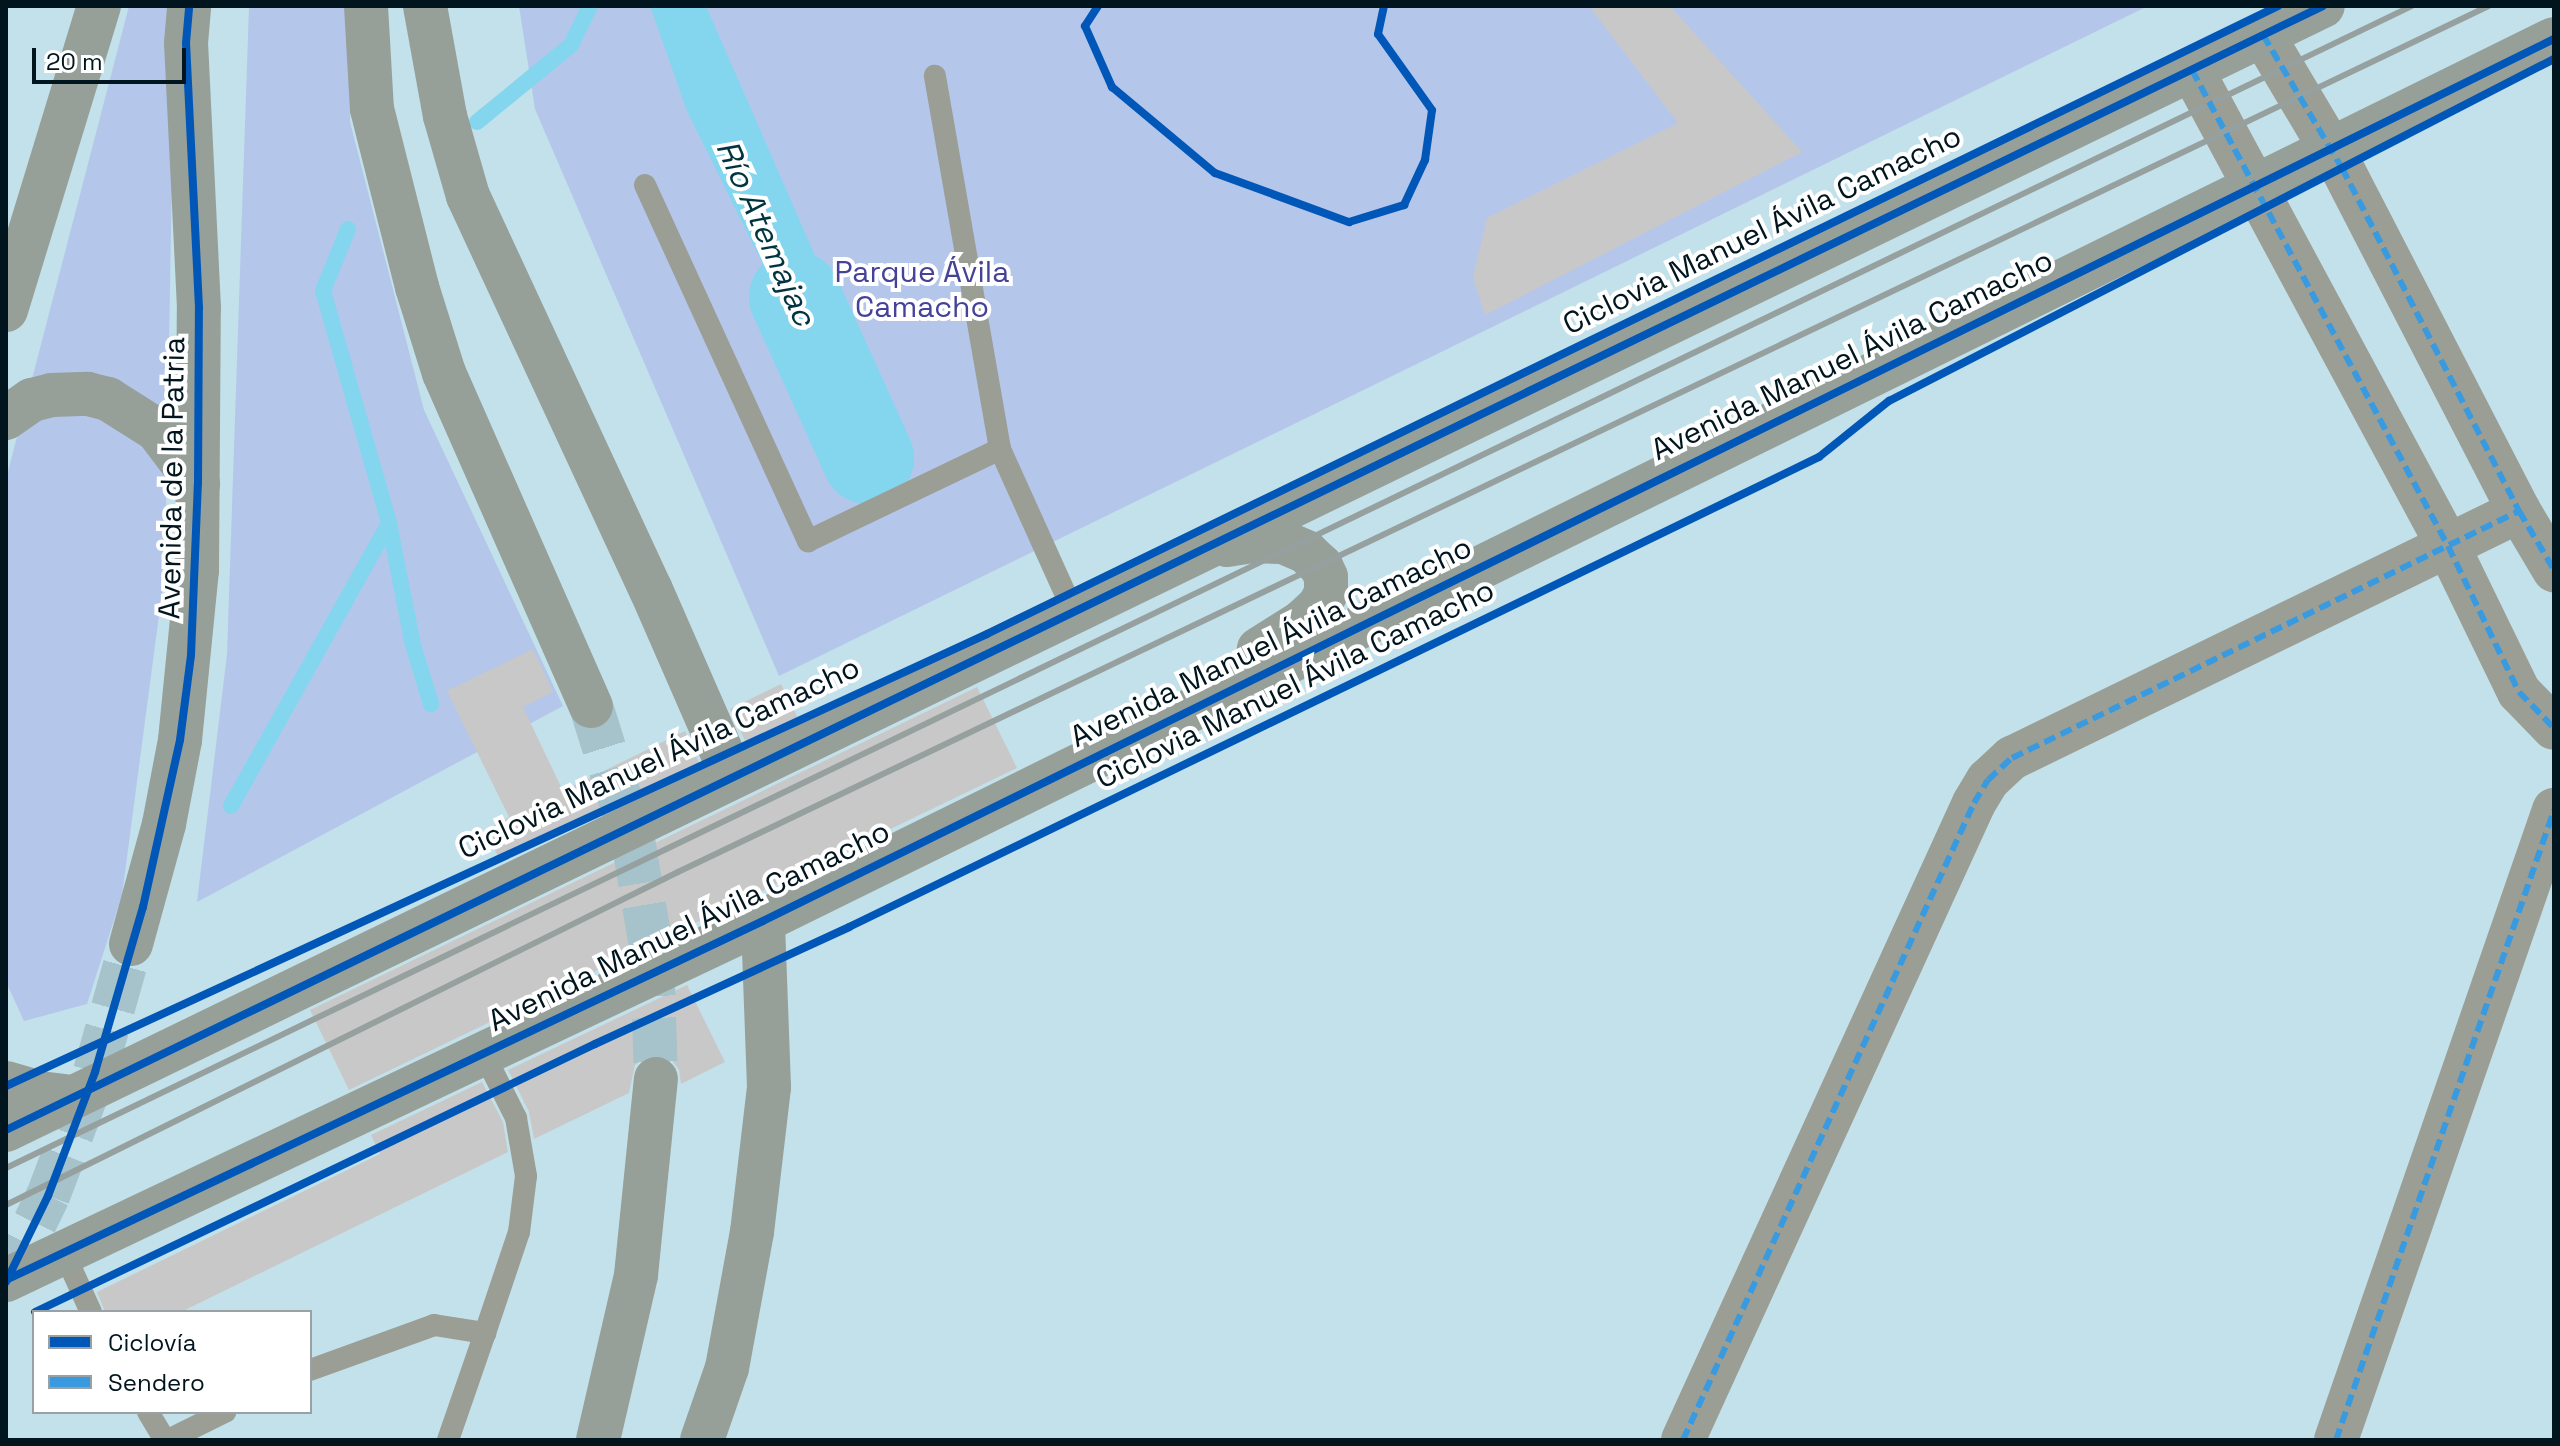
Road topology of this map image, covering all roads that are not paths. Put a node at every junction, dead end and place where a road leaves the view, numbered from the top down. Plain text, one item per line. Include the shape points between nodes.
1 (99, 6) edge
2 (189, 6) edge
3 (366, 6) edge
4 (425, 6) edge
5 (2323, 6) edge
6 (2263, 35) junction
7 (2554, 39) edge
8 (2192, 70) junction
9 (935, 76) dead end
10 (2331, 147) junction
11 (645, 185) dead end
12 (2251, 185) junction
13 (6, 310) edge
14 (6, 418) edge
15 (1000, 449) junction
16 (198, 484) junction
17 (2519, 511) junction
18 (2448, 546) junction
19 (1195, 552) junction
20 (2554, 570) edge
21 (1073, 611) junction
22 (591, 706) tunnel mouth
23 (2554, 728) edge
24 (1085, 760) junction
25 (732, 775) junction
26 (2554, 810) edge
27 (763, 921) junction
28 (131, 944) tunnel mouth
29 (483, 1052) junction
30 (656, 1079) tunnel mouth
31 (6, 1083) edge
32 (73, 1097) junction
33 (6, 1130) edge
34 (60, 1254) junction
35 (6, 1280) edge
36 (90, 1310) edge
37 (485, 1333) junction
38 (312, 1369) edge
39 (149, 1414) edge
40 (221, 1414) edge
41 (166, 1440) edge
42 (448, 1440) edge
43 (598, 1440) edge
44 (702, 1440) edge
45 (1683, 1440) edge
46 (2336, 1440) edge

1 - 13 main road
2 - 16 main road, Avenida de la Patria via 186,43 199,308
3 - 22 main road via 372,109 444,373
4 - 25 main road via 445,116 468,196
5 - 6 main road
6 - 8 main road
6 - 10 street
7 - 10 main road, Avenida Manuel Ávila Camacho
8 - 12 street
8 - 19 main road
9 - 15 lane
10 - 12 main road, Avenida Manuel Ávila Camacho
10 - 17 street
11 - 15 lane via 808,541
12 - 18 street
12 - 24 main road, Avenida Manuel Ávila Camacho
14 - 16 main road via 32,400 52,395 108,399 157,430
15 - 21 lane
16 - 28 main road, Avenida de la Patria via 191,655 180,740 164,824
17 - 18 street
17 - 20 street
18 - 23 street via 2519,692
18 - 45 street via 2012,758 1988,780
19 - 21 main road
19 - 24 main road via 1251,541 1283,542 1321,566 1326,593 1302,622
21 - 25 main road
24 - 27 main road, Avenida Manuel Ávila Camacho
25 - 32 main road
26 - 46 street
27 - 29 main road, Avenida Manuel Ávila Camacho
27 - 44 main road via 769,1087 752,1232 727,1368
29 - 34 main road, Avenida Manuel Ávila Camacho
29 - 37 lane via 516,1118 526,1176 519,1232
30 - 43 main road via 636,1275
31 - 32 main road
32 - 33 main road
34 - 35 main road, Avenida Manuel Ávila Camacho
34 - 36 lane
37 - 38 lane via 434,1325
37 - 42 lane
39 - 41 lane
40 - 41 lane

